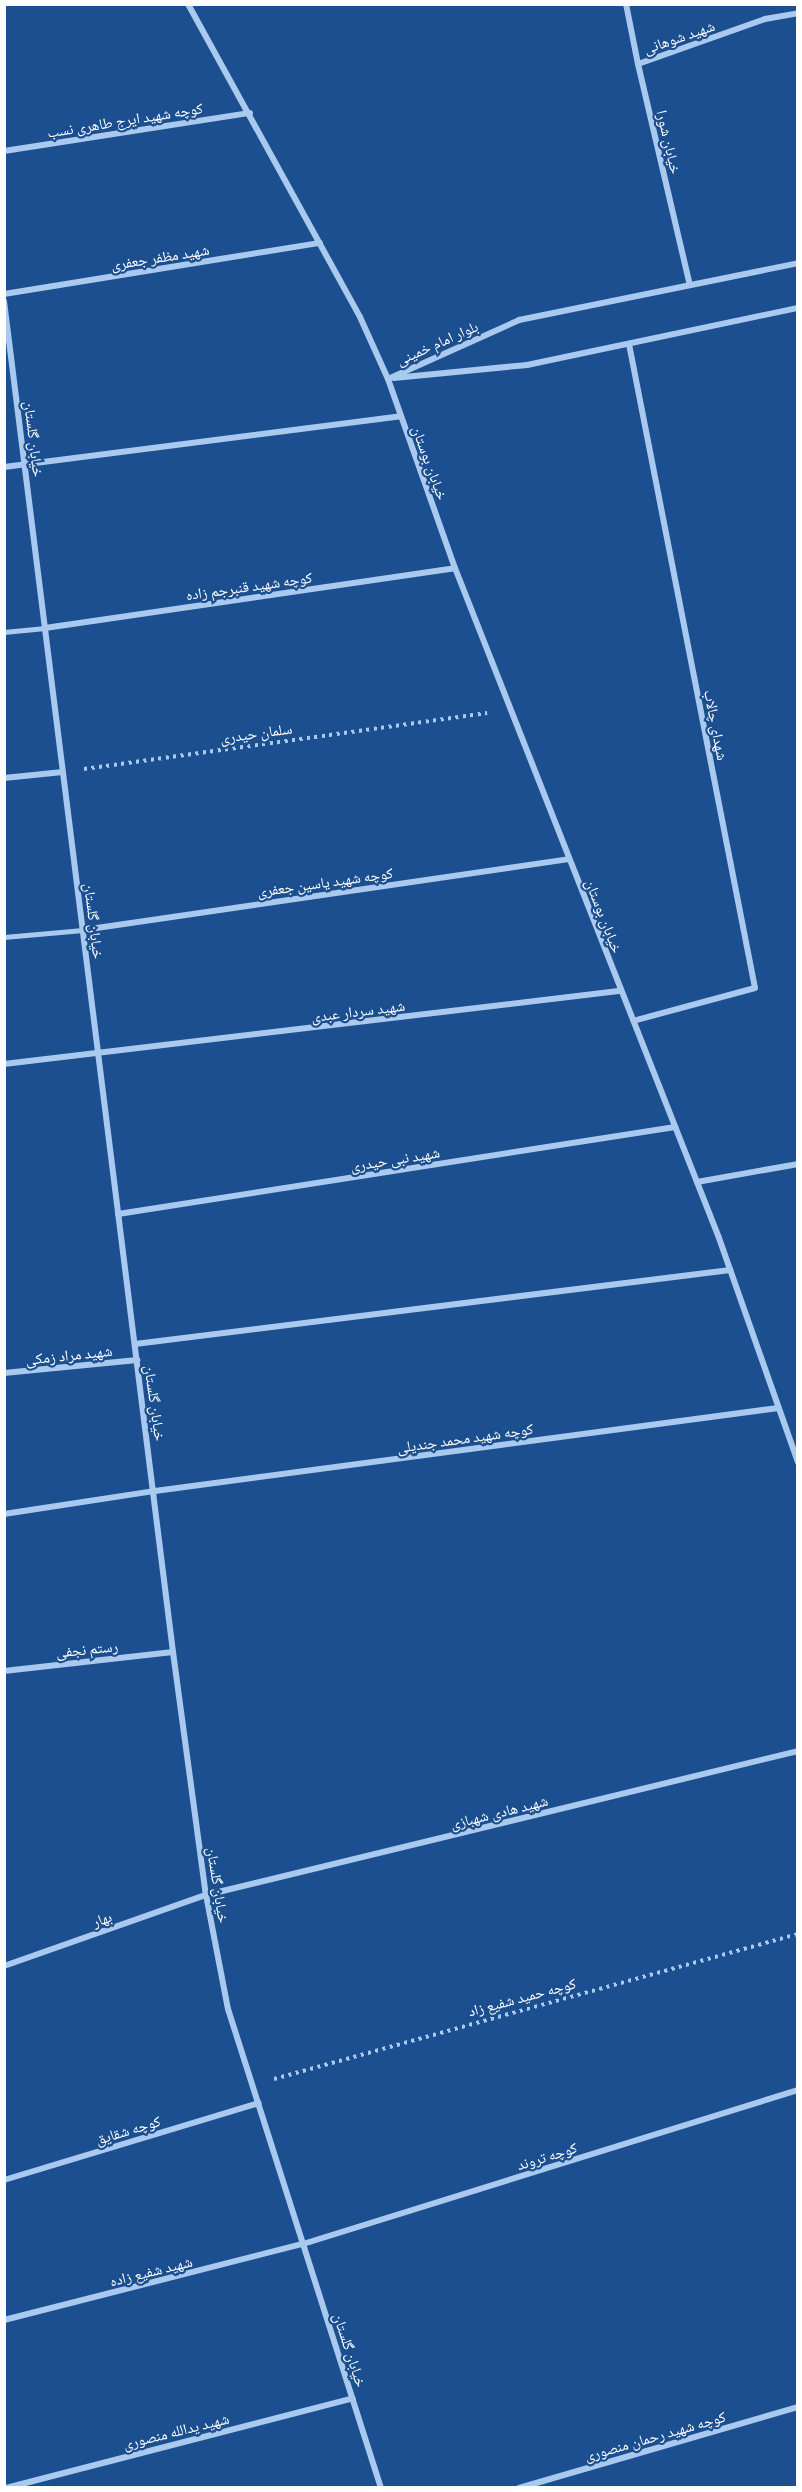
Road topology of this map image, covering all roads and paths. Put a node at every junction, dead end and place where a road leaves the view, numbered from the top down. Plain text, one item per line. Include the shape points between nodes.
1 (188, 4) edge
2 (626, 4) edge
3 (798, 13) edge
4 (638, 64) junction
5 (250, 113) junction
6 (4, 150) edge
7 (320, 243) junction
8 (798, 263) edge
9 (690, 285) junction
10 (4, 294) edge
11 (4, 301) edge
12 (798, 309) edge
13 (629, 344) junction
14 (387, 379) junction
15 (401, 416) junction
16 (25, 465) junction
17 (4, 467) edge
18 (455, 568) junction
19 (45, 627) junction
20 (4, 632) edge
21 (511, 710) junction
22 (63, 772) junction
23 (4, 778) edge
24 (570, 859) junction
25 (83, 930) junction
26 (4, 937) edge
27 (619, 991) junction
28 (633, 1021) junction
29 (99, 1054) junction
30 (4, 1064) edge
31 (675, 1127) junction
32 (798, 1164) edge
33 (697, 1182) junction
34 (118, 1214) junction
35 (730, 1270) junction
36 (135, 1344) junction
37 (136, 1360) junction
38 (4, 1373) edge
39 (778, 1408) junction
40 (798, 1462) edge
41 (155, 1491) junction
42 (4, 1514) edge
43 (173, 1652) junction
44 (4, 1671) edge
45 (798, 1751) edge
46 (206, 1895) junction
47 (798, 1934) edge
48 (4, 1966) edge
49 (253, 2085) junction
50 (798, 2090) edge
51 (259, 2103) junction
52 (4, 2180) edge
53 (303, 2244) junction
54 (4, 2320) edge
55 (352, 2398) junction
56 (798, 2407) edge
57 (6, 2487) edge
58 (381, 2487) edge
59 (519, 2487) edge

1 - 5 street, خیابان بوستان
2 - 4 street, خیابان شورا
3 - 4 street, شهید شوهانی via 765,20
4 - 9 street, خیابان شورا
5 - 6 street, کوچه شهید ایرج طاهری نسب
5 - 7 street, خیابان بوستان
7 - 10 street, شهید مظفر جعفری
7 - 14 street, خیابان بوستان via 360,317
8 - 9 street, بلوار امام خمینی
9 - 14 street, بلوار امام خمینی via 519,320
11 - 16 street, خیابان گلستان
12 - 13 street, بلوار امام خمینی
13 - 14 street, بلوار امام خمینی via 527,365
13 - 28 street, شهدای چالاب via 755,988
14 - 15 street, خیابان بوستان
15 - 16 street
15 - 18 street, خیابان بوستان
16 - 17 street
16 - 19 street, خیابان گلستان
18 - 19 street, کوچه شهید قنبرجم زاده
18 - 21 street, خیابان بوستان
19 - 20 lane
19 - 22 street, خیابان گلستان
21 - 22 path, سلمان حیدری
21 - 24 street, خیابان بوستان
22 - 23 street
22 - 25 street, خیابان گلستان
24 - 25 street, کوچه شهید یاسین جعفری
24 - 27 street, خیابان بوستان
25 - 26 lane
25 - 29 street, خیابان گلستان
27 - 28 street, خیابان بوستان
27 - 29 street, شهید سردار عبدی
28 - 31 street, خیابان بوستان
29 - 30 street, شهید سردار عبدی
29 - 34 street, خیابان گلستان
31 - 33 street, خیابان بوستان
31 - 34 street, شهید نبی حیدری
32 - 33 street
33 - 35 street, خیابان بوستان
34 - 36 street, خیابان گلستان
35 - 36 street
35 - 39 street, خیابان بوستان
36 - 37 street, خیابان گلستان
37 - 38 street, شهید مراد زمکی
37 - 41 street, خیابان گلستان
39 - 40 street, خیابان بوستان
39 - 41 street, کوچه شهید محمد جندیلی
41 - 42 street, کوچه شهید محمد جندیلی
41 - 43 street, خیابان گلستان
43 - 44 street, رستم نجفی
43 - 46 street, خیابان گلستان
45 - 46 street, شهید هادی شهبازی
46 - 48 street, بهار
46 - 49 street, خیابان گلستان via 228,2009
47 - 49 path, کوچه حمید شفیع زاد
49 - 51 street, خیابان گلستان
50 - 53 street, کوچه تروند
51 - 52 street, کوچه شقایق
51 - 53 street, خیابان گلستان
53 - 54 street, شهید شفیع زاده
53 - 55 street, خیابان گلستان
55 - 57 street, شهید یدالله منصوری
55 - 58 street, خیابان گلستان
56 - 59 street, کوچه شهید رحمان منصوری

